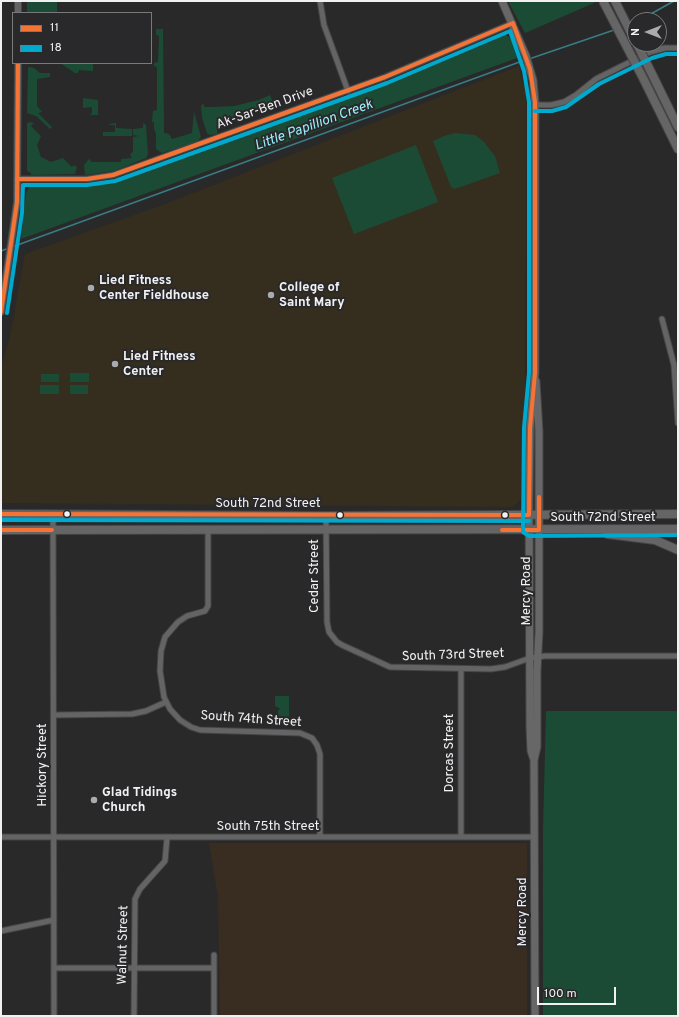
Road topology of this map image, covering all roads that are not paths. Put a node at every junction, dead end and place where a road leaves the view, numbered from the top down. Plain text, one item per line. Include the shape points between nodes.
1 (18, 1) edge
2 (320, 1) edge
3 (502, 1) edge
4 (603, 1) edge
5 (615, 1) edge
6 (18, 12) edge
7 (513, 23) junction
8 (627, 25) edge
9 (678, 48) edge
10 (640, 52) edge
11 (18, 64) edge
12 (348, 91) junction
13 (535, 105) junction
14 (678, 127) edge
15 (678, 149) edge
16 (18, 179) junction
17 (1, 312) edge
18 (662, 319) dead end
19 (535, 373) junction
20 (678, 423) edge
21 (1, 514) edge
22 (529, 514) junction
23 (678, 514) edge
24 (53, 515) junction
25 (539, 515) junction
26 (326, 516) junction
27 (208, 529) junction
28 (326, 529) junction
29 (678, 529) edge
30 (1, 530) edge
31 (53, 530) junction
32 (529, 530) junction
33 (539, 530) junction
34 (580, 530) junction
35 (678, 550) edge
36 (331, 636) joint
37 (678, 656) edge
38 (534, 657) junction
39 (461, 669) junction
40 (166, 702) junction
41 (54, 714) junction
42 (1, 837) edge
43 (54, 837) junction
44 (535, 837) junction
45 (167, 838) junction
46 (320, 838) junction
47 (461, 838) junction
48 (54, 920) junction
49 (1, 931) edge
50 (214, 954) dead end
51 (54, 968) junction
52 (134, 968) junction
53 (214, 968) junction
54 (54, 1016) edge
55 (134, 1016) edge
56 (214, 1016) edge
57 (535, 1016) edge

1 - 6 street
2 - 12 street via 324,25
3 - 7 main road, Mercy Road
4 - 15 main road, bridge
5 - 8 main road
7 - 12 street, Ak-Sar-Ben Drive
7 - 13 main road, Mercy Road via 533,80
9 - 13 street via 661,48 650,52 596,79 564,102
10 - 14 main road, bridge
11 - 16 street
12 - 16 street, Ak-Sar-Ben Drive via 113,176 87,179
13 - 19 main road, Mercy Road
16 - 17 street
18 - 20 street via 674,365
19 - 22 main road, Mercy Road via 530,428
19 - 25 main road, Mercy Road via 539,419
21 - 24 main road, South 72nd Street
22 - 25 main road, South 72nd Street
22 - 26 main road, South 72nd Street
22 - 32 main road, Mercy Road
23 - 25 main road, South 72nd Street
24 - 26 main road, South 72nd Street
24 - 31 street, Hickory Street
25 - 33 main road, Mercy Road
26 - 28 street, Cedar Street
27 - 28 main road, South 72nd Street
27 - 31 main road, South 72nd Street
27 - 40 street via 208,606 205,611 187,616 178,622 163,641 160,680
28 - 32 main road, South 72nd Street
28 - 36 street, Cedar Street via 327,622
29 - 34 main road, South 72nd Street
30 - 31 main road, South 72nd Street
31 - 41 street, Hickory Street
32 - 33 main road, South 72nd Street
32 - 38 main road, Mercy Road
33 - 34 main road, South 72nd Street
33 - 38 main road, Mercy Road
34 - 35 main road via 651,540
36 - 39 street, South 73rd Street via 342,645 390,668
37 - 38 street, South 73rd Street
38 - 39 street, South 73rd Street via 500,668
38 - 44 main road, Mercy Road via 537,747 534,760
39 - 47 street, Dorcas Street
40 - 41 street via 132,714
40 - 46 street, South 74th Street via 180,720 200,730 300,733 314,740 320,754
41 - 43 street, Hickory Street
42 - 43 street, South 75th Street
43 - 45 street, South 75th Street
43 - 48 street, Hickory Street
44 - 47 street, South 75th Street
44 - 57 main road, Mercy Road
45 - 46 street, South 75th Street
45 - 52 street, Walnut Street via 165,861 140,889 135,899
46 - 47 street, South 75th Street
48 - 49 street
48 - 51 street, Hickory Street
50 - 53 street
51 - 52 street
51 - 54 street, Hickory Street
52 - 53 street
52 - 55 street, Walnut Street
53 - 56 street

